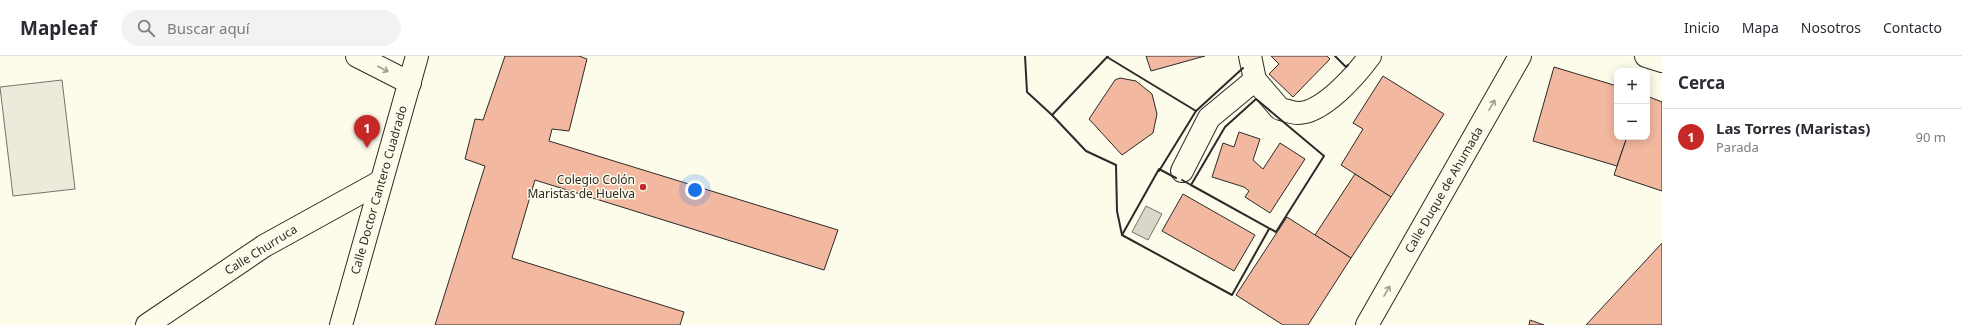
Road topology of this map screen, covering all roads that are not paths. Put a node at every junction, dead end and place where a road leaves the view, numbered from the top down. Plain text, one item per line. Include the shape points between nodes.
1 (357, 56) edge
2 (417, 56) edge
3 (1250, 56) edge
4 (1370, 56) edge
5 (1520, 56) edge
6 (1646, 56) edge
7 (1662, 61) edge
8 (1255, 80) junction
9 (410, 83) junction
10 (1182, 170) dead end
11 (380, 182) junction
12 (147, 325) edge
13 (341, 325) edge
14 (1367, 325) edge

1 -> 9 street
2 - 9 street, Calle Doctor Cantero Cuadrado
3 - 8 street
4 - 8 street via 1331,98 1314,110 1299,113 1280,109
14 -> 5 street, Calle Duque de Ahumada
6 - 7 street
8 - 10 street via 1209,118
9 - 11 street, Calle Doctor Cantero Cuadrado
11 - 12 street, Calle Churruca via 264,246
11 - 13 street, Calle Doctor Cantero Cuadrado

